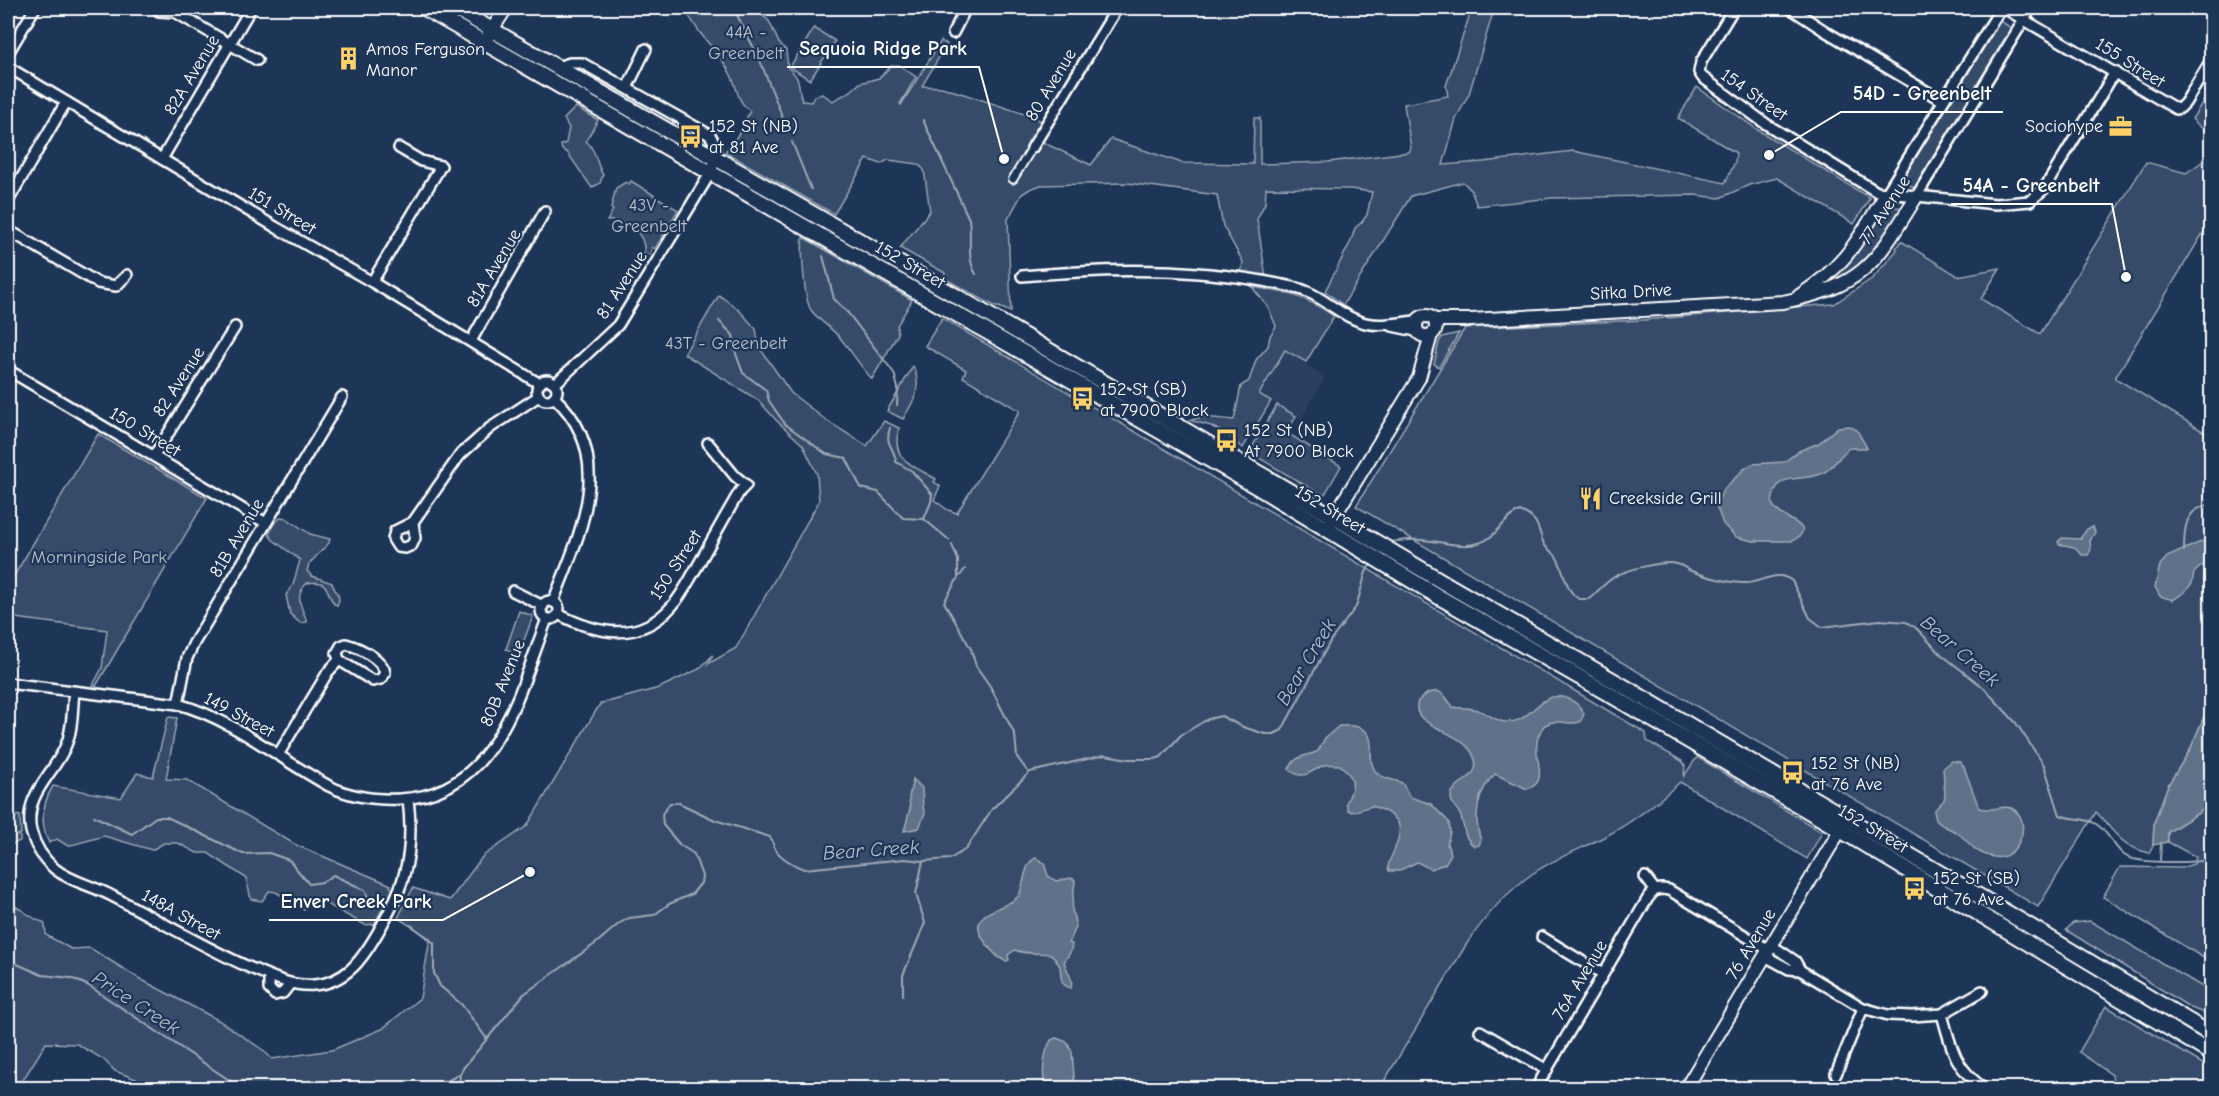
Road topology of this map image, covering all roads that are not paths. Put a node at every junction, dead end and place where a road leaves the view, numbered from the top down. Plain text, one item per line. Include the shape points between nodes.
1 (35, 8) edge
2 (251, 8) edge
3 (424, 8) edge
4 (454, 8) edge
5 (506, 8) edge
6 (966, 8) edge
7 (1117, 8) edge
8 (1734, 8) edge
9 (1790, 8) edge
10 (2002, 8) edge
11 (2031, 8) edge
12 (159, 11) dead end
13 (2024, 19) junction
14 (493, 29) junction
15 (953, 33) dead end
16 (485, 42) junction
17 (230, 44) junction
18 (646, 49) dead end
19 (8, 53) edge
20 (2211, 59) edge
21 (257, 60) dead end
22 (8, 67) edge
23 (557, 67) junction
24 (2115, 72) junction
25 (627, 88) junction
26 (1943, 101) junction
27 (66, 102) junction
28 (399, 148) dead end
29 (1032, 148) joint
30 (717, 158) junction
31 (162, 159) junction
32 (711, 172) junction
33 (1013, 179) dead end
34 (1886, 194) junction
35 (1916, 197) junction
36 (8, 201) edge
37 (545, 211) dead end
38 (8, 230) edge
39 (127, 275) dead end
40 (1022, 276) dead end
41 (372, 282) junction
42 (1793, 300) junction
43 (235, 327) dead end
44 (1426, 329) junction
45 (471, 341) junction
46 (8, 370) edge
47 (540, 384) junction
48 (555, 384) junction
49 (342, 396) dead end
50 (539, 396) junction
51 (554, 397) junction
52 (708, 443) dead end
53 (154, 456) junction
54 (1334, 517) junction
55 (413, 522) dead end
56 (266, 524) junction
57 (1327, 529) junction
58 (513, 591) dead end
59 (553, 602) junction
60 (543, 606) junction
61 (558, 614) junction
62 (547, 619) junction
63 (339, 660) junction
64 (8, 683) edge
65 (74, 692) junction
66 (178, 704) junction
67 (278, 755) junction
68 (408, 798) junction
69 (1844, 825) junction
70 (1645, 877) dead end
71 (1655, 890) junction
72 (1542, 937) dead end
73 (1768, 950) junction
74 (1603, 974) junction
75 (269, 976) junction
76 (290, 984) junction
77 (1982, 992) dead end
78 (1863, 1008) junction
79 (1942, 1014) junction
80 (1480, 1031) dead end
81 (2211, 1035) edge
82 (2211, 1054) edge
83 (1547, 1070) junction
84 (1836, 1074) dead end
85 (1536, 1089) edge
86 (1686, 1089) edge
87 (1984, 1089) edge

1 - 19 street
2 - 17 street, 82A Avenue
3 - 16 main road, 152 Street
4 - 14 main road, 152 Street
5 - 14 street
6 - 15 street
7 - 29 street, 80 Avenue
8 - 34 street, 154 Street via 1700,68 1700,75 1758,119
9 - 26 street
10 - 13 street, 155 Street
10 - 26 street, 77 Avenue
11 - 13 street, 77 Avenue
12 - 17 street via 176,12
13 - 24 street, 155 Street
13 - 35 street, 77 Avenue
14 - 16 street
14 - 23 main road, 152 Street
16 - 32 main road, 152 Street
17 - 21 street
17 - 31 street, 82A Avenue
18 - 25 street
20 - 24 street, 155 Street via 2185,104 2178,109
22 - 27 street, 151 Street
23 - 25 street via 582,63
23 - 30 main road, 152 Street
24 - 35 street, 154 Street via 2044,189 2033,199 1996,204
25 - 30 street via 710,135
26 - 34 street, 77 Avenue
27 - 31 street, 151 Street
27 - 36 street
28 - 41 street via 441,166
29 - 33 street, 80 Avenue
30 - 32 street, 81 Avenue
30 - 54 main road, 152 Street
31 - 41 street, 151 Street
32 - 48 street, 81 Avenue via 618,325
32 - 57 main road, 152 Street
34 - 35 street, 154 Street
34 - 42 street, 77 Avenue via 1846,257
35 - 42 street, 77 Avenue via 1885,248 1863,270 1831,290
37 - 45 street, 81A Avenue
38 - 39 street via 98,283 116,286
40 - 44 street via 1128,271 1239,278 1297,289 1361,322
41 - 45 street, 151 Street
42 - 44 street, Sitka Drive via 1471,320
43 - 53 street, 82 Avenue
44 - 54 street via 1419,378
45 - 47 street, 151 Street
46 - 53 street, 150 Street
47 - 48 street
47 - 50 street
48 - 51 street
49 - 56 street, 81B Avenue
50 - 51 street via 547,400
50 - 55 street via 471,444
51 - 59 street via 571,417 583,441 590,485 583,525
52 - 61 street, 150 Street via 746,485 671,607 645,626 618,632 591,629
53 - 56 street, 150 Street
54 - 57 street
54 - 69 main road, 152 Street
56 - 66 street, 81B Avenue via 190,650
57 - 69 main road, 152 Street
58 - 60 street
59 - 60 street
59 - 61 street via 559,607
60 - 62 street via 542,613
61 - 62 street
62 - 68 street, 80B Avenue via 507,723 494,746 457,780
63 - 63 street via 373,681 385,673 381,663 349,645 339,648
63 - 67 street
64 - 65 street, 149 Street
65 - 66 street, 149 Street
65 - 75 street, 148A Street via 68,741 31,809 31,829 42,856 62,874 106,892 227,958
66 - 67 street, 149 Street via 219,720
67 - 68 street, 149 Street via 349,794 376,799
68 - 76 street, 148A Street via 408,852 400,889 363,955 340,976 317,985
69 - 73 street, 76 Avenue
69 - 81 main road, 152 Street
69 - 82 main road, 152 Street
70 - 71 street
71 - 73 street via 1669,891
71 - 74 street, 76A Avenue
72 - 74 street
73 - 78 street via 1788,969 1800,970
73 - 86 street, 76 Avenue
74 - 83 street, 76A Avenue
75 - 76 street, 148A Street
75 - 76 street via 269,989 275,995 283,993
77 - 79 street
78 - 79 street via 1888,1015
78 - 84 street
79 - 87 street via 1956,1059
80 - 83 street
83 - 85 street, 76A Avenue

